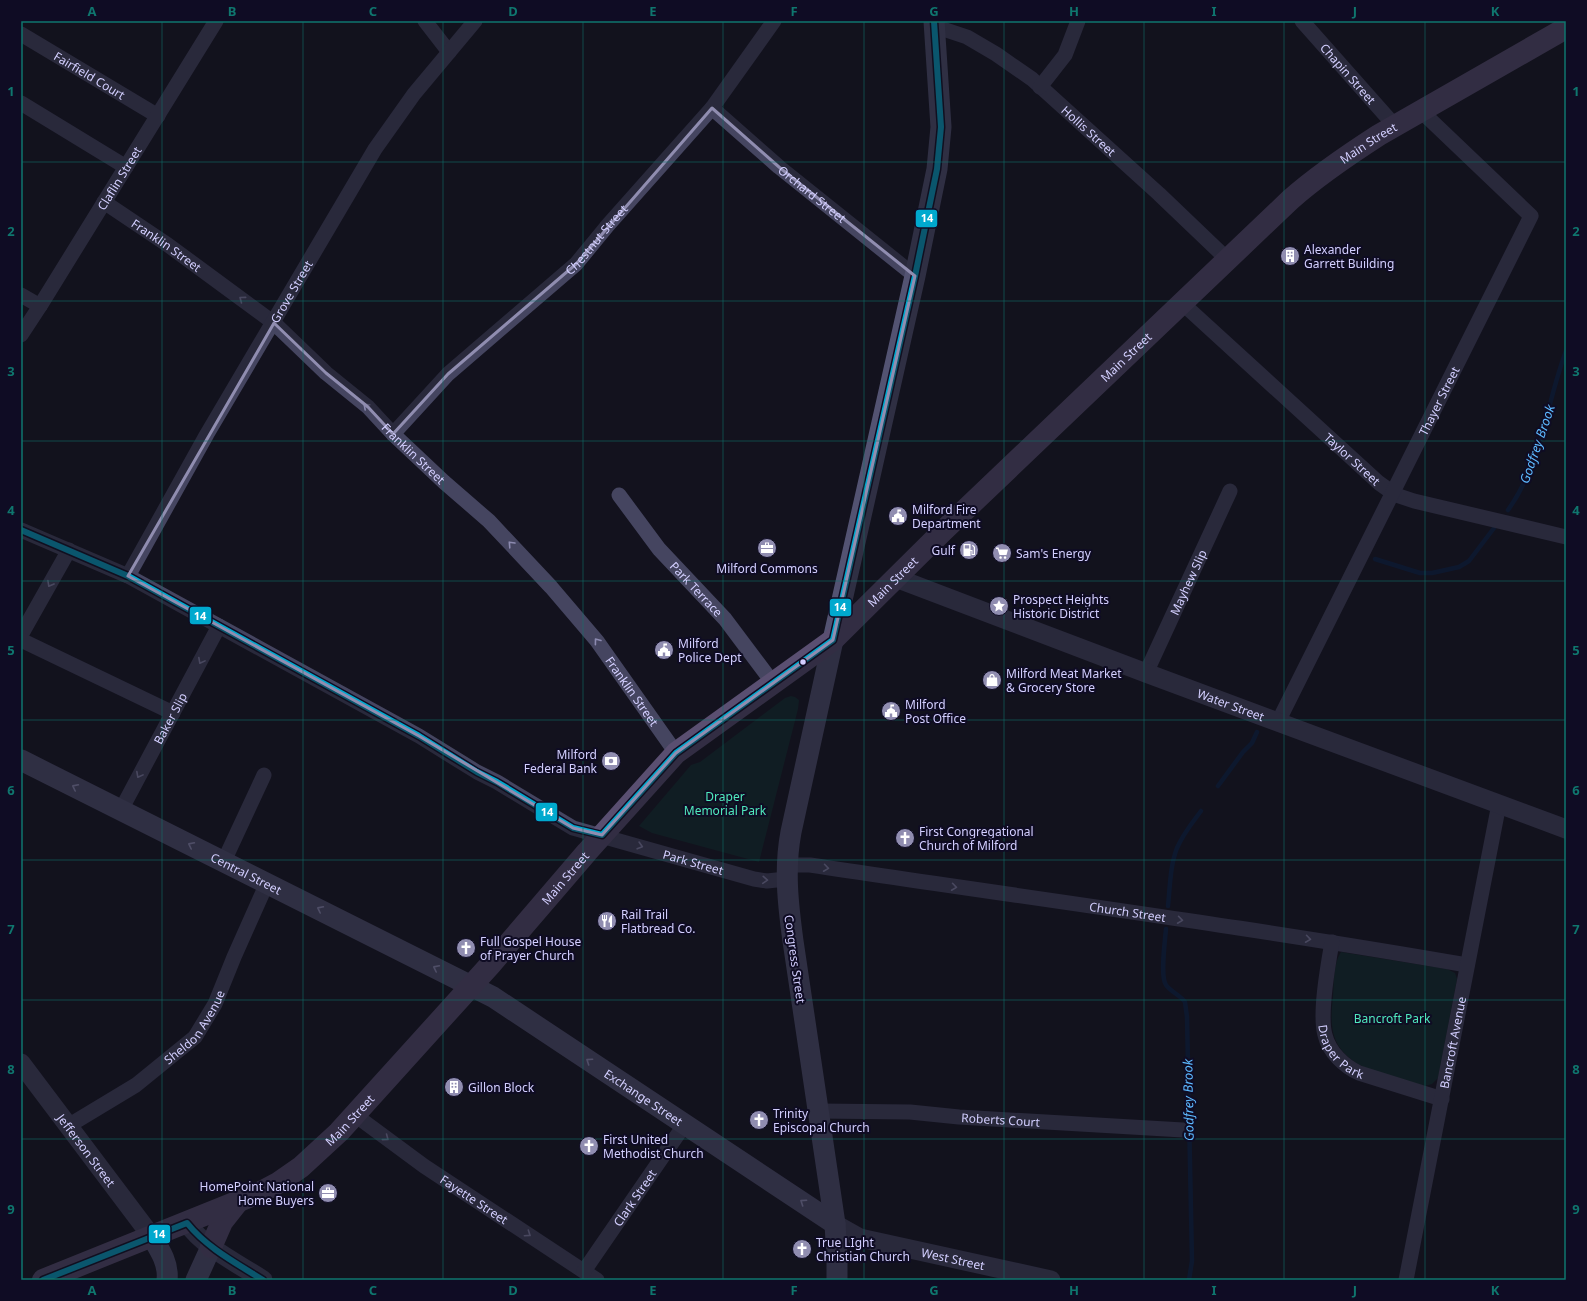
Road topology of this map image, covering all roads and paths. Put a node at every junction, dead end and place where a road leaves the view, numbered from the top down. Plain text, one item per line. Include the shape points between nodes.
1 (216, 21) edge
2 (425, 21) edge
3 (476, 21) edge
4 (774, 21) edge
5 (1078, 21) edge
6 (1302, 21) edge
7 (934, 23) edge
8 (1566, 28) edge
9 (21, 34) edge
10 (449, 52) junction
11 (1040, 86) junction
12 (21, 103) edge
13 (712, 108) junction
14 (1420, 111) junction
15 (158, 116) junction
16 (1395, 126) junction
17 (126, 168) junction
18 (104, 202) junction
19 (1228, 260) junction
20 (915, 276) junction
21 (21, 295) edge
22 (1182, 303) junction
23 (40, 306) junction
24 (274, 323) junction
25 (21, 335) edge
26 (393, 434) junction
27 (1230, 491) dead end
28 (1392, 493) junction
29 (619, 495) dead end
30 (21, 530) edge
31 (1566, 537) edge
32 (69, 550) junction
33 (128, 576) junction
34 (896, 578) junction
35 (219, 626) junction
36 (21, 635) edge
37 (21, 640) edge
38 (832, 640) junction
39 (1146, 673) junction
40 (773, 683) junction
41 (173, 713) junction
42 (1278, 722) junction
43 (676, 753) junction
44 (21, 760) edge
45 (264, 775) dead end
46 (1499, 804) junction
47 (121, 810) junction
48 (1566, 829) edge
49 (602, 835) junction
50 (224, 861) junction
51 (787, 872) junction
52 (267, 883) junction
53 (1332, 942) junction
54 (1467, 964) junction
55 (471, 985) junction
56 (21, 1063) edge
57 (1442, 1099) junction
58 (818, 1111) junction
59 (355, 1115) junction
60 (685, 1124) junction
61 (68, 1126) junction
62 (1183, 1130) dead end
63 (237, 1203) junction
64 (187, 1223) junction
65 (835, 1224) junction
66 (152, 1237) junction
67 (211, 1247) junction
68 (584, 1271) junction
69 (169, 1276) edge
70 (44, 1280) edge
71 (196, 1280) edge
72 (264, 1280) edge
73 (597, 1280) edge
74 (837, 1280) edge
75 (1051, 1280) edge
76 (1406, 1280) edge

1 - 15 street, Claflin Street
2 - 10 street
3 - 10 street, Grove Street
4 - 13 street, Chestnut Street
5 - 11 street via 1065,55
6 - 16 street, Chapin Street
7 - 11 street, Hollis Street via 990,50
7 - 20 main road, Congress Street via 941,127 937,169
8 - 14 main road, Main Street
9 - 15 street, Fairfield Court
10 - 24 street, Grove Street via 414,94 375,149
11 - 19 street, Hollis Street
12 - 17 street
13 - 20 street, Orchard Street via 779,167
13 - 26 street, Chestnut Street via 576,264 448,374
14 - 16 main road, Main Street
14 - 28 street, Thayer Street via 1531,216
15 - 17 street, Claflin Street
16 - 19 main road, Main Street via 1350,153 1320,175
17 - 18 street, Claflin Street
18 - 23 street, Claflin Street
24 -> 18 street, Franklin Street via 168,245
19 - 22 main road, Main Street
20 - 38 main road, Congress Street
21 - 23 street
22 - 28 street, Taylor Street
22 - 34 main road, Main Street
23 - 25 street, Claflin Street
26 -> 24 street, Franklin Street via 368,407 326,373
24 - 33 street, Grove Street via 207,434
43 -> 26 street, Franklin Street via 597,641 551,587 489,521
27 - 39 street, Mayhew Slip
28 - 31 street, Taylor Street via 1414,501
28 - 42 street, Thayer Street
29 - 40 street, Park Terrace via 659,549 725,619
30 - 32 street, Park Street
32 - 33 street, Park Street
32 -> 36 street
33 - 35 street, Park Street
34 - 38 main road, Main Street
34 - 39 street, Water Street
35 -> 41 street, Baker Slip
35 - 49 street, Park Street via 419,736 573,828
37 - 41 street
38 - 40 main road, Main Street
38 - 51 main road, Congress Street via 791,832
39 - 42 street, Water Street
40 - 43 main road, Main Street
41 -> 47 street, Baker Slip
42 - 46 street, Water Street
43 - 49 main road, Main Street
47 -> 44 main road, Central Street
45 - 50 street
46 - 48 street, Water Street
46 - 54 street, Bancroft Avenue
50 -> 47 main road, Central Street
49 -> 51 street, Park Street via 754,879 767,881
49 - 55 main road, Main Street
50 - 52 main road, Central Street
51 -> 53 street, Church Street via 818,867
51 - 58 main road, Congress Street via 793,941
55 -> 52 main road, Central Street
52 - 61 street, Sheldon Avenue via 215,1004 195,1037 136,1085
53 - 54 street, Church Street
53 - 57 street, Draper Park via 1323,1025 1332,1051 1349,1068 1359,1073
54 - 57 street, Bancroft Avenue
55 - 59 main road, Main Street
60 -> 55 main road, Exchange Street
56 - 61 street, Jefferson Street
57 - 76 street, Bancroft Avenue
58 - 62 street, Roberts Court via 910,1112
58 - 65 main road, Congress Street
59 - 63 main road, Main Street via 301,1167 271,1187
59 -> 68 street, Fayette Street via 424,1166
65 -> 60 main road, Exchange Street
60 - 68 street, Clark Street
61 - 66 street, Jefferson Street
63 - 64 main road, Main Street
63 - 67 main road via 222,1222
64 - 66 main road, Main Street
64 - 67 street
65 - 74 main road, Congress Street
65 - 75 street, West Street via 860,1238
66 - 69 main road via 163,1257
66 - 70 main road, Main Street
67 - 71 main road
67 - 72 street
68 - 73 street, Fayette Street

